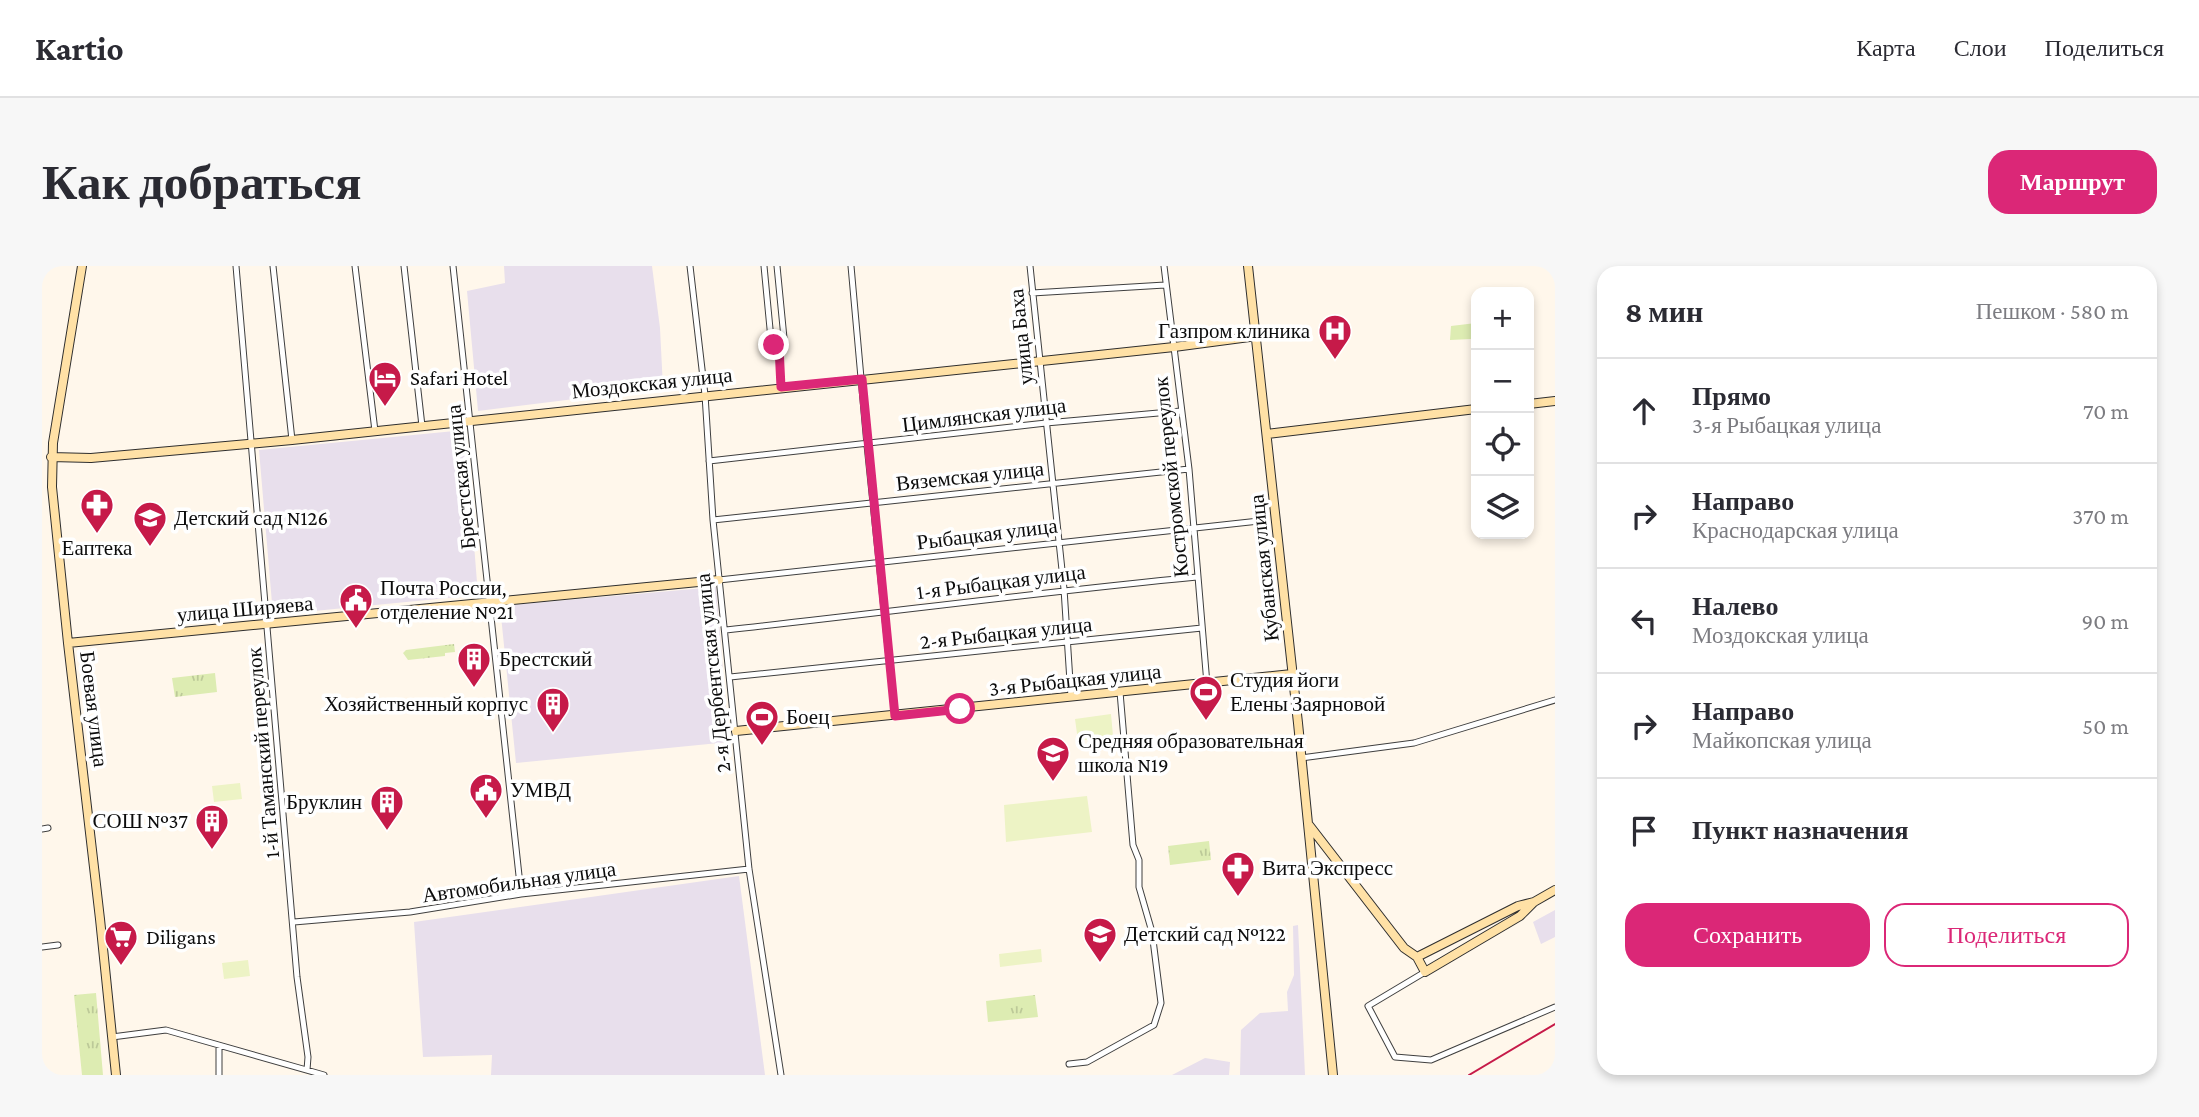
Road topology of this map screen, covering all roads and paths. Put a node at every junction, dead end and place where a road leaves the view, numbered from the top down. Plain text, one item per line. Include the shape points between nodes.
1 (82, 266) edge
2 (236, 266) edge
3 (273, 266) edge
4 (355, 266) edge
5 (404, 266) edge
6 (453, 266) edge
7 (690, 266) edge
8 (764, 266) edge
9 (777, 266) edge
10 (851, 266) edge
11 (1030, 266) edge
12 (1164, 266) edge
13 (1248, 266) edge
14 (1166, 285) junction
15 (1032, 293) junction
16 (1257, 336) junction
17 (779, 347) junction
18 (1174, 347) junction
19 (1039, 361) junction
20 (862, 379) junction
21 (781, 387) junction
22 (705, 395) junction
23 (1555, 401) edge
24 (1534, 403) edge
25 (1181, 411) junction
26 (1471, 411) edge
27 (471, 421) junction
28 (1046, 423) junction
29 (422, 426) junction
30 (375, 431) junction
31 (1267, 434) junction
32 (292, 440) junction
33 (253, 444) junction
34 (867, 445) junction
35 (47, 457) edge
36 (709, 461) junction
37 (1189, 469) junction
38 (1053, 483) junction
39 (872, 502) junction
40 (713, 520) junction
41 (1259, 520) dead end
42 (1192, 529) junction
43 (1058, 541) junction
44 (879, 563) junction
45 (1197, 577) junction
46 (719, 580) junction
47 (1064, 589) junction
48 (490, 601) junction
49 (884, 613) junction
50 (267, 625) junction
51 (1202, 628) junction
52 (726, 630) junction
53 (1068, 642) junction
54 (68, 643) junction
55 (889, 662) junction
56 (1292, 674) junction
57 (730, 677) junction
58 (1207, 684) junction
59 (1120, 692) junction
60 (1071, 696) junction
61 (1555, 699) edge
62 (895, 716) junction
63 (736, 731) junction
64 (1301, 758) junction
65 (1307, 822) junction
66 (748, 869) junction
67 (1555, 890) edge
68 (521, 894) junction
69 (1534, 902) junction
70 (294, 922) junction
71 (58, 945) dead end
72 (42, 947) edge
73 (1417, 957) junction
74 (1425, 972) junction
75 (1555, 1007) edge
76 (112, 1037) junction
77 (219, 1046) junction
78 (1069, 1064) dead end
79 (307, 1070) junction
80 (116, 1075) edge
81 (219, 1075) edge
82 (324, 1075) edge
83 (781, 1075) edge
84 (1333, 1075) edge

1 - 35 main road, Боевая улица
2 - 33 street, 1-й Таманский переулок
3 - 32 street
4 - 30 street
5 - 29 street
6 - 27 street, Брестская улица
7 - 22 street, 2-я Дербентская улица
8 - 17 street via 771,340
9 - 17 street via 784,338
10 - 20 street
11 - 15 street, улица Баха
12 - 14 street, Костромской переулок
13 - 16 main road, Кубанская улица
14 - 15 street
14 - 18 street, Костромской переулок
15 - 19 street, улица Баха
16 - 18 main road, Моздокская улица
16 - 31 main road, Кубанская улица
17 - 21 street
18 - 19 main road, Моздокская улица
18 - 25 street, Костромской переулок
19 - 20 main road, Моздокская улица
19 - 28 street, улица Баха
20 - 21 main road, Моздокская улица
20 - 34 street
21 - 22 main road, Моздокская улица
22 - 27 main road, Моздокская улица
22 - 36 street, 2-я Дербентская улица
23 - 24 main road
25 - 28 street, Цимлянская улица
25 - 37 street, Костромской переулок
26 - 31 main road
27 - 29 main road, Моздокская улица
27 - 48 street, Брестская улица
28 - 34 street, Цимлянская улица
28 - 38 street, улица Баха
29 - 30 main road, Моздокская улица
30 - 32 main road, Моздокская улица
31 - 56 main road, Кубанская улица
32 - 33 main road, Моздокская улица
33 - 35 main road, Моздокская улица via 91,458
33 - 50 street, 1-й Таманский переулок
34 - 36 street, Цимлянская улица
34 - 39 street
35 - 54 main road, Боевая улица
36 - 40 street, 2-я Дербентская улица
37 - 38 street, Вяземская улица
37 - 42 street, Костромской переулок
38 - 39 street, Вяземская улица
38 - 43 street, улица Баха
39 - 40 street, Вяземская улица
39 - 44 street
40 - 46 street, 2-я Дербентская улица
41 - 42 street, Рыбацкая улица
42 - 43 street, Рыбацкая улица
42 - 45 street, Костромской переулок
43 - 44 street, Рыбацкая улица
43 - 47 street, улица Баха
44 - 46 street, Рыбацкая улица
44 - 49 street
45 - 47 street, 1-я Рыбацкая улица
45 - 51 street, Костромской переулок
46 - 48 main road, улица Ширяева
46 - 52 street, 2-я Дербентская улица
47 - 49 street, 1-я Рыбацкая улица
47 - 53 street, улица Баха
48 - 50 main road, улица Ширяева
48 - 68 street, Брестская улица
49 - 52 street, 1-я Рыбацкая улица
49 - 55 street
50 - 54 main road, улица Ширяева
50 - 70 street, 1-й Таманский переулок
51 - 53 street, 2-я Рыбацкая улица
51 - 58 street, Костромской переулок
52 - 57 street, 2-я Дербентская улица
53 - 55 street, 2-я Рыбацкая улица
53 - 60 street, улица Баха
54 - 76 main road, Боевая улица
55 - 57 street, 2-я Рыбацкая улица
55 - 62 street
56 - 58 main road, 3-я Рыбацкая улица
56 - 64 main road, Кубанская улица
57 - 63 street, 2-я Дербентская улица
58 - 59 main road, 3-я Рыбацкая улица
59 - 60 main road, 3-я Рыбацкая улица
59 - 78 street via 1133,845 1152,932 1161,1003 1154,1025 1087,1062
60 - 62 main road, 3-я Рыбацкая улица
61 - 64 street via 1414,743
62 - 63 main road, 3-я Рыбацкая улица
63 - 66 street, 2-я Дербентская улица
64 - 65 main road, Кубанская улица
65 - 73 main road via 1404,948
65 - 84 main road, Кубанская улица
66 - 68 street, Автомобильная улица
66 - 83 street, 2-я Дербентская улица
67 - 69 main road
68 - 70 street, Автомобильная улица via 410,912
69 - 73 main road
69 - 74 main road via 1520,916
70 - 79 street, 1-й Таманский переулок
71 - 72 street
73 - 74 main road
74 - 75 street via 1368,1006 1395,1057 1431,1060
76 - 77 street via 166,1030
76 - 80 main road, Боевая улица
77 - 79 street
77 - 81 street
79 - 82 street

